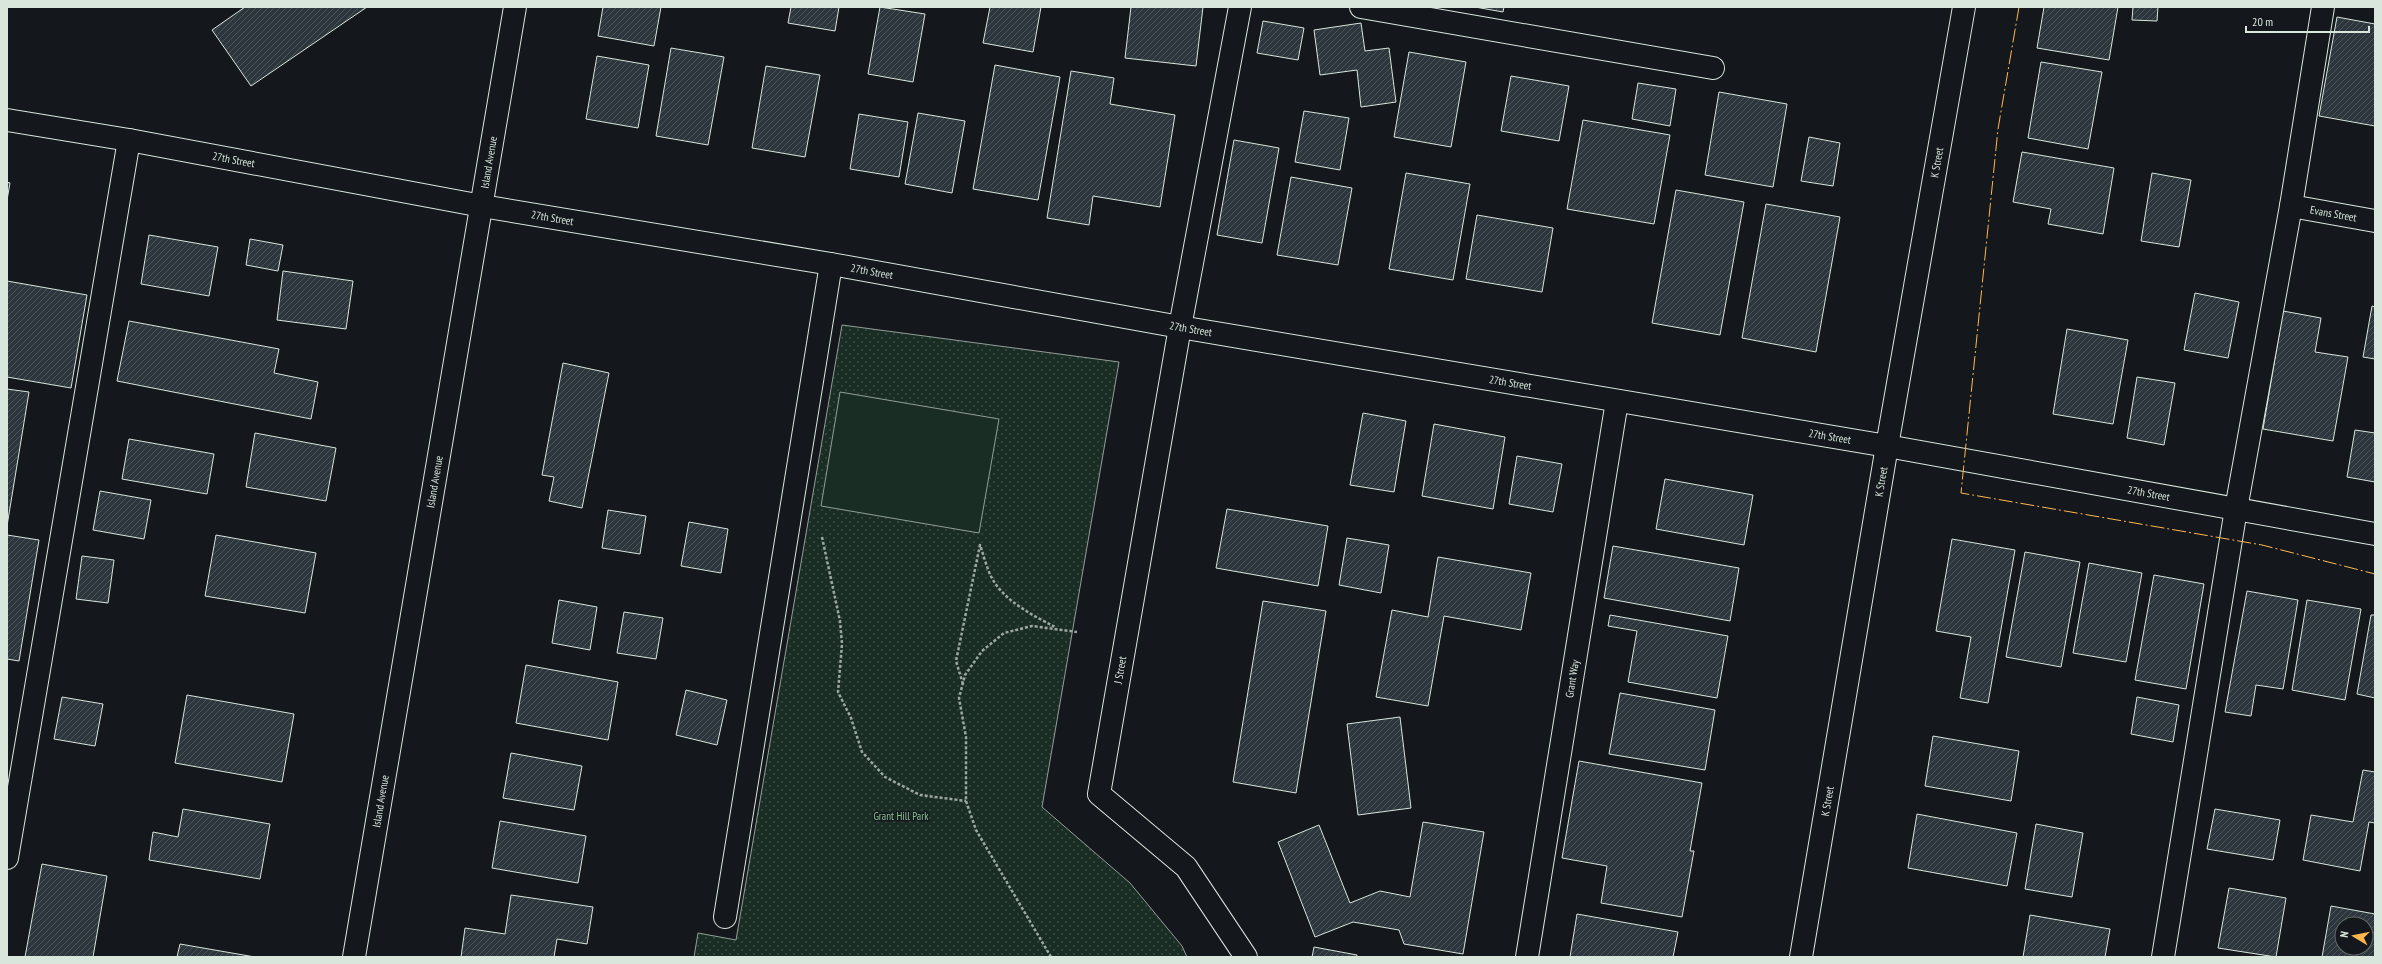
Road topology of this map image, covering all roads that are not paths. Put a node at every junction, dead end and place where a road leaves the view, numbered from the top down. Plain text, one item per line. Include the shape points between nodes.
1 (515, 7) edge
2 (1240, 7) edge
3 (1361, 7) edge
4 (1964, 7) edge
5 (2323, 7) edge
6 (1713, 68) dead end
7 (7, 120) edge
8 (129, 140) junction
9 (482, 206) junction
10 (2291, 206) junction
11 (2375, 221) edge
12 (831, 264) junction
13 (1180, 327) junction
14 (1616, 401) junction
15 (1887, 446) junction
16 (2236, 509) junction
17 (2375, 534) edge
18 (7, 858) edge
19 (725, 917) dead end
20 (354, 957) edge
21 (1246, 957) edge
22 (1527, 957) edge
23 (1801, 957) edge
24 (2163, 957) edge

1 - 9 street, Island Avenue
2 - 13 street
3 - 6 street
4 - 15 street, K Street
5 - 10 street
7 - 8 street, 27th Street
8 - 9 street, 27th Street
8 - 18 street
9 - 12 street, 27th Street
9 - 20 street, Island Avenue
10 - 11 street, Evans Street
10 - 16 street
12 - 13 street, 27th Street
12 - 19 street
13 - 14 street, 27th Street
13 - 21 street, J Street via 1098,794 1186,867
14 - 15 street, 27th Street
14 - 22 street, Grant Way
15 - 16 street, 27th Street
15 - 23 street, K Street
16 - 17 street, 27th Street
16 - 24 street

